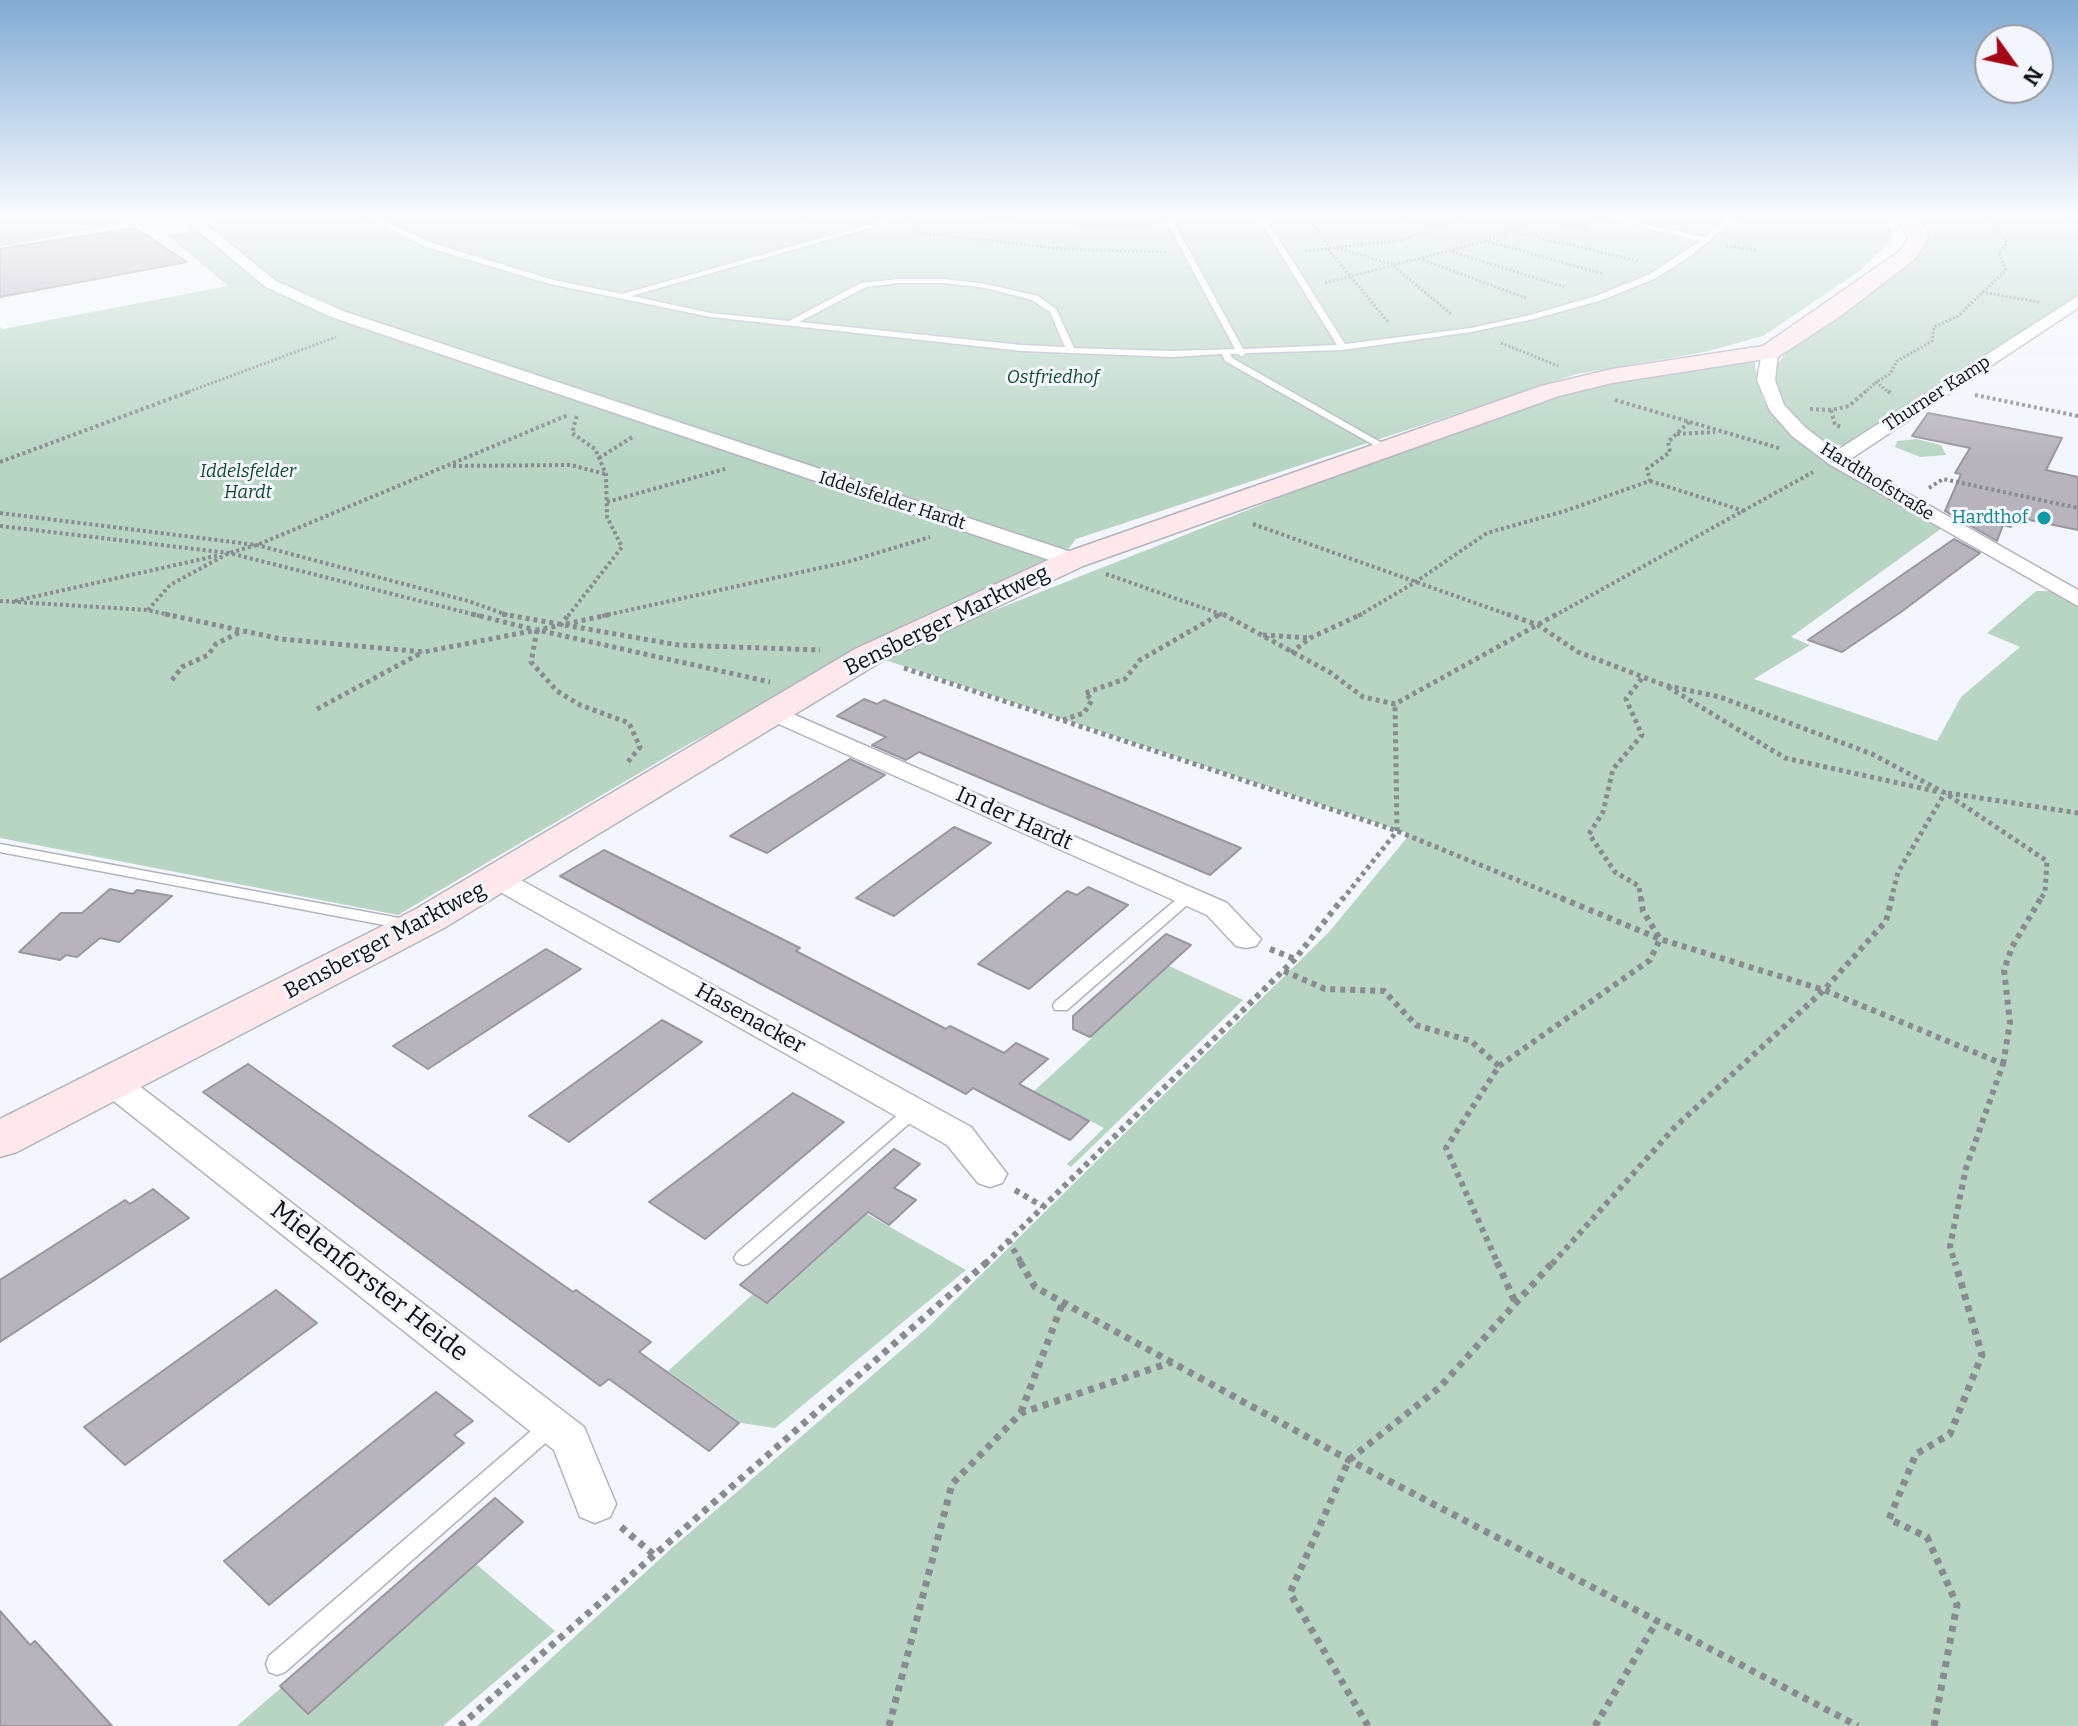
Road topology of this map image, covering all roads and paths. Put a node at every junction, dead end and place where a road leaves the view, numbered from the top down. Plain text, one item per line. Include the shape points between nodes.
1 (303, 298) edge
2 (624, 298) edge
3 (840, 298) edge
4 (1033, 298) edge
5 (1211, 298) edge
6 (1314, 298) edge
7 (1367, 298) edge
8 (1432, 298) edge
9 (1525, 298) edge
10 (1599, 298) edge
11 (1850, 298) edge
12 (1976, 298) edge
13 (2018, 298) edge
14 (2075, 306) edge
15 (1558, 310) junction
16 (367, 325) junction
17 (789, 325) junction
18 (1471, 330) junction
19 (1404, 340) junction
20 (1343, 347) junction
21 (1071, 351) junction
22 (1770, 352) junction
23 (1226, 354) junction
24 (1242, 354) junction
25 (1584, 382) junction
26 (1876, 382) junction
27 (1947, 389) junction
28 (1920, 406) junction
29 (1776, 407) junction
30 (2078, 416) edge
31 (1689, 422) junction
32 (660, 423) junction
33 (1722, 432) junction
34 (1676, 434) junction
35 (1386, 449) junction
36 (599, 458) junction
37 (765, 458) junction
38 (1833, 458) junction
39 (0, 462) edge
40 (447, 466) junction
41 (606, 474) junction
42 (1650, 481) junction
43 (607, 502) junction
44 (1908, 503) junction
45 (2078, 508) edge
46 (1744, 511) junction
47 (0, 513) edge
48 (1192, 518) junction
49 (0, 526) edge
50 (968, 526) junction
51 (257, 545) junction
52 (229, 553) junction
53 (1072, 560) junction
54 (1414, 583) junction
55 (2078, 599) edge
56 (0, 601) edge
57 (9, 602) junction
58 (147, 610) junction
59 (1221, 613) junction
60 (1538, 625) junction
61 (560, 626) junction
62 (537, 630) junction
63 (243, 631) junction
64 (1258, 635) junction
65 (1310, 638) junction
66 (424, 652) junction
67 (1291, 653) junction
68 (867, 656) junction
69 (1643, 677) junction
70 (172, 680) dead end
71 (1664, 685) junction
72 (811, 691) junction
73 (1395, 704) junction
74 (317, 709) dead end
75 (772, 712) junction
76 (1062, 721) junction
77 (647, 789) junction
78 (1945, 793) junction
79 (2078, 813) edge
80 (1397, 831) junction
81 (0, 848) edge
82 (498, 879) junction
83 (1189, 896) junction
84 (414, 926) junction
85 (1246, 939) dead end
86 (1660, 939) junction
87 (1284, 971) junction
88 (1824, 990) junction
89 (1061, 1006) dead end
90 (2003, 1064) junction
91 (1499, 1066) junction
92 (113, 1083) junction
93 (914, 1110) junction
94 (0, 1140) edge
95 (990, 1174) dead end
96 (1008, 1240) junction
97 (743, 1258) dead end
98 (1063, 1302) junction
99 (1516, 1304) junction
100 (1173, 1362) junction
101 (1021, 1413) junction
102 (552, 1425) junction
103 (1349, 1460) junction
104 (595, 1504) joint
105 (654, 1555) junction
106 (1657, 1621) junction
107 (277, 1664) dead end
108 (460, 1726) edge
109 (889, 1726) edge
110 (1368, 1726) edge
111 (1595, 1726) edge
112 (1858, 1726) edge
113 (1934, 1726) edge

1 - 16 street, Iddelsfelder Hardt
2 - 17 lane
3 - 17 lane
4 - 21 lane via 1053,311
5 - 24 lane
6 - 20 lane
7 - 19 path
8 - 18 path
9 - 15 path
10 - 15 lane
11 - 22 street, Bensberger Marktweg
12 - 26 path via 1958,316 1934,327 1932,341 1897,361 1890,374
13 - 14 path
14 - 27 street, Thurner Kamp
15 - 18 lane
16 - 32 street, Iddelsfelder Hardt
16 - 39 path
17 - 21 lane
18 - 19 lane
18 - 25 path via 1584,377
19 - 20 lane
20 - 24 lane
21 - 23 lane
22 - 25 street, Bensberger Marktweg
22 - 29 street via 1766,380
23 - 24 lane
23 - 35 lane
25 - 31 path via 1583,390
25 - 35 street, Bensberger Marktweg
26 - 28 path
26 - 29 path via 1849,406
27 - 28 street, Thurner Kamp
27 - 30 path
28 - 38 street, Thurner Kamp
29 - 38 street, Hardthofstraße
31 - 33 path
31 - 34 path
32 - 36 path
32 - 37 street, Iddelsfelder Hardt
33 - 34 path
33 - 38 path
34 - 42 path via 1668,442 1670,452 1647,469
35 - 48 street, Bensberger Marktweg
36 - 40 path via 572,433 578,411
36 - 41 path
37 - 43 path
37 - 50 street, Iddelsfelder Hardt
38 - 44 street, Hardthofstraße
38 - 46 path
40 - 41 path via 571,465
40 - 51 path
41 - 43 path
42 - 46 path
42 - 54 path via 1487,533
43 - 61 path via 607,517 622,547
44 - 45 path via 1943,479
44 - 55 street, Hardthofstraße
46 - 60 path
47 - 51 path
48 - 53 street, Bensberger Marktweg
48 - 54 path via 1212,523 1226,517 1268,528
49 - 52 path
50 - 53 street, Iddelsfelder Hardt
50 - 61 path via 847,562
51 - 52 path
51 - 61 path
52 - 57 path
52 - 58 path via 170,585
52 - 62 path
53 - 59 path
53 - 68 street, Bensberger Marktweg
54 - 60 path
54 - 65 path
56 - 57 path
57 - 58 path
58 - 63 path
59 - 64 path
59 - 76 path via 1151,652 1125,679 1085,693 1092,700 1084,713
60 - 69 path via 1578,652
60 - 73 path
61 - 62 path
61 - 68 path via 678,645
62 - 66 path
62 - 72 path
62 - 77 path via 531,662 557,691 629,723 640,747 625,764 622,778
63 - 66 path
63 - 70 path via 182,667
64 - 65 path
64 - 67 path
65 - 67 path
66 - 74 path
67 - 73 path via 1363,697
68 - 72 street, Bensberger Marktweg
68 - 76 path
69 - 71 path
69 - 86 path via 1626,699 1642,735 1613,769 1603,812 1589,834 1615,872 1639,886 1643,911
71 - 78 path via 1720,697 1872,754
71 - 78 path via 1785,758
72 - 75 street, Bensberger Marktweg
73 - 80 path
75 - 77 street, Bensberger Marktweg
75 - 83 street, In der Hardt
76 - 80 path
77 - 82 street, Bensberger Marktweg
78 - 79 path
78 - 88 path via 1898,872 1886,921
78 - 90 path via 2047,861 2045,892 2004,970 2010,1023
80 - 86 path
80 - 87 path
81 - 84 lane
82 - 84 street, Bensberger Marktweg
82 - 93 street, Hasenacker
83 - 85 street, In der Hardt via 1217,909
83 - 89 lane
84 - 92 street, Bensberger Marktweg
86 - 88 path
86 - 91 path via 1650,960
87 - 91 path via 1325,989 1384,991 1416,1025 1471,1041
87 - 96 path
88 - 90 path
88 - 99 path via 1675,1127
90 - 113 path via 1966,1168 1950,1246 1982,1355 1950,1434 1916,1454 1889,1519 1927,1537 1957,1605
91 - 99 path via 1446,1148
92 - 94 street, Bensberger Marktweg
92 - 102 street, Mielenforster Heide
93 - 95 street, Hasenacker via 959,1136
93 - 97 lane
96 - 98 path via 1035,1287
96 - 105 path via 959,1289
98 - 100 path
98 - 101 path
99 - 103 path via 1439,1388
100 - 101 path
100 - 103 path
101 - 109 path via 952,1484
102 - 104 street, Mielenforster Heide via 570,1439
102 - 107 lane
103 - 106 path
103 - 110 path via 1290,1593
104 - 105 path
105 - 108 path
106 - 111 path
106 - 112 path

